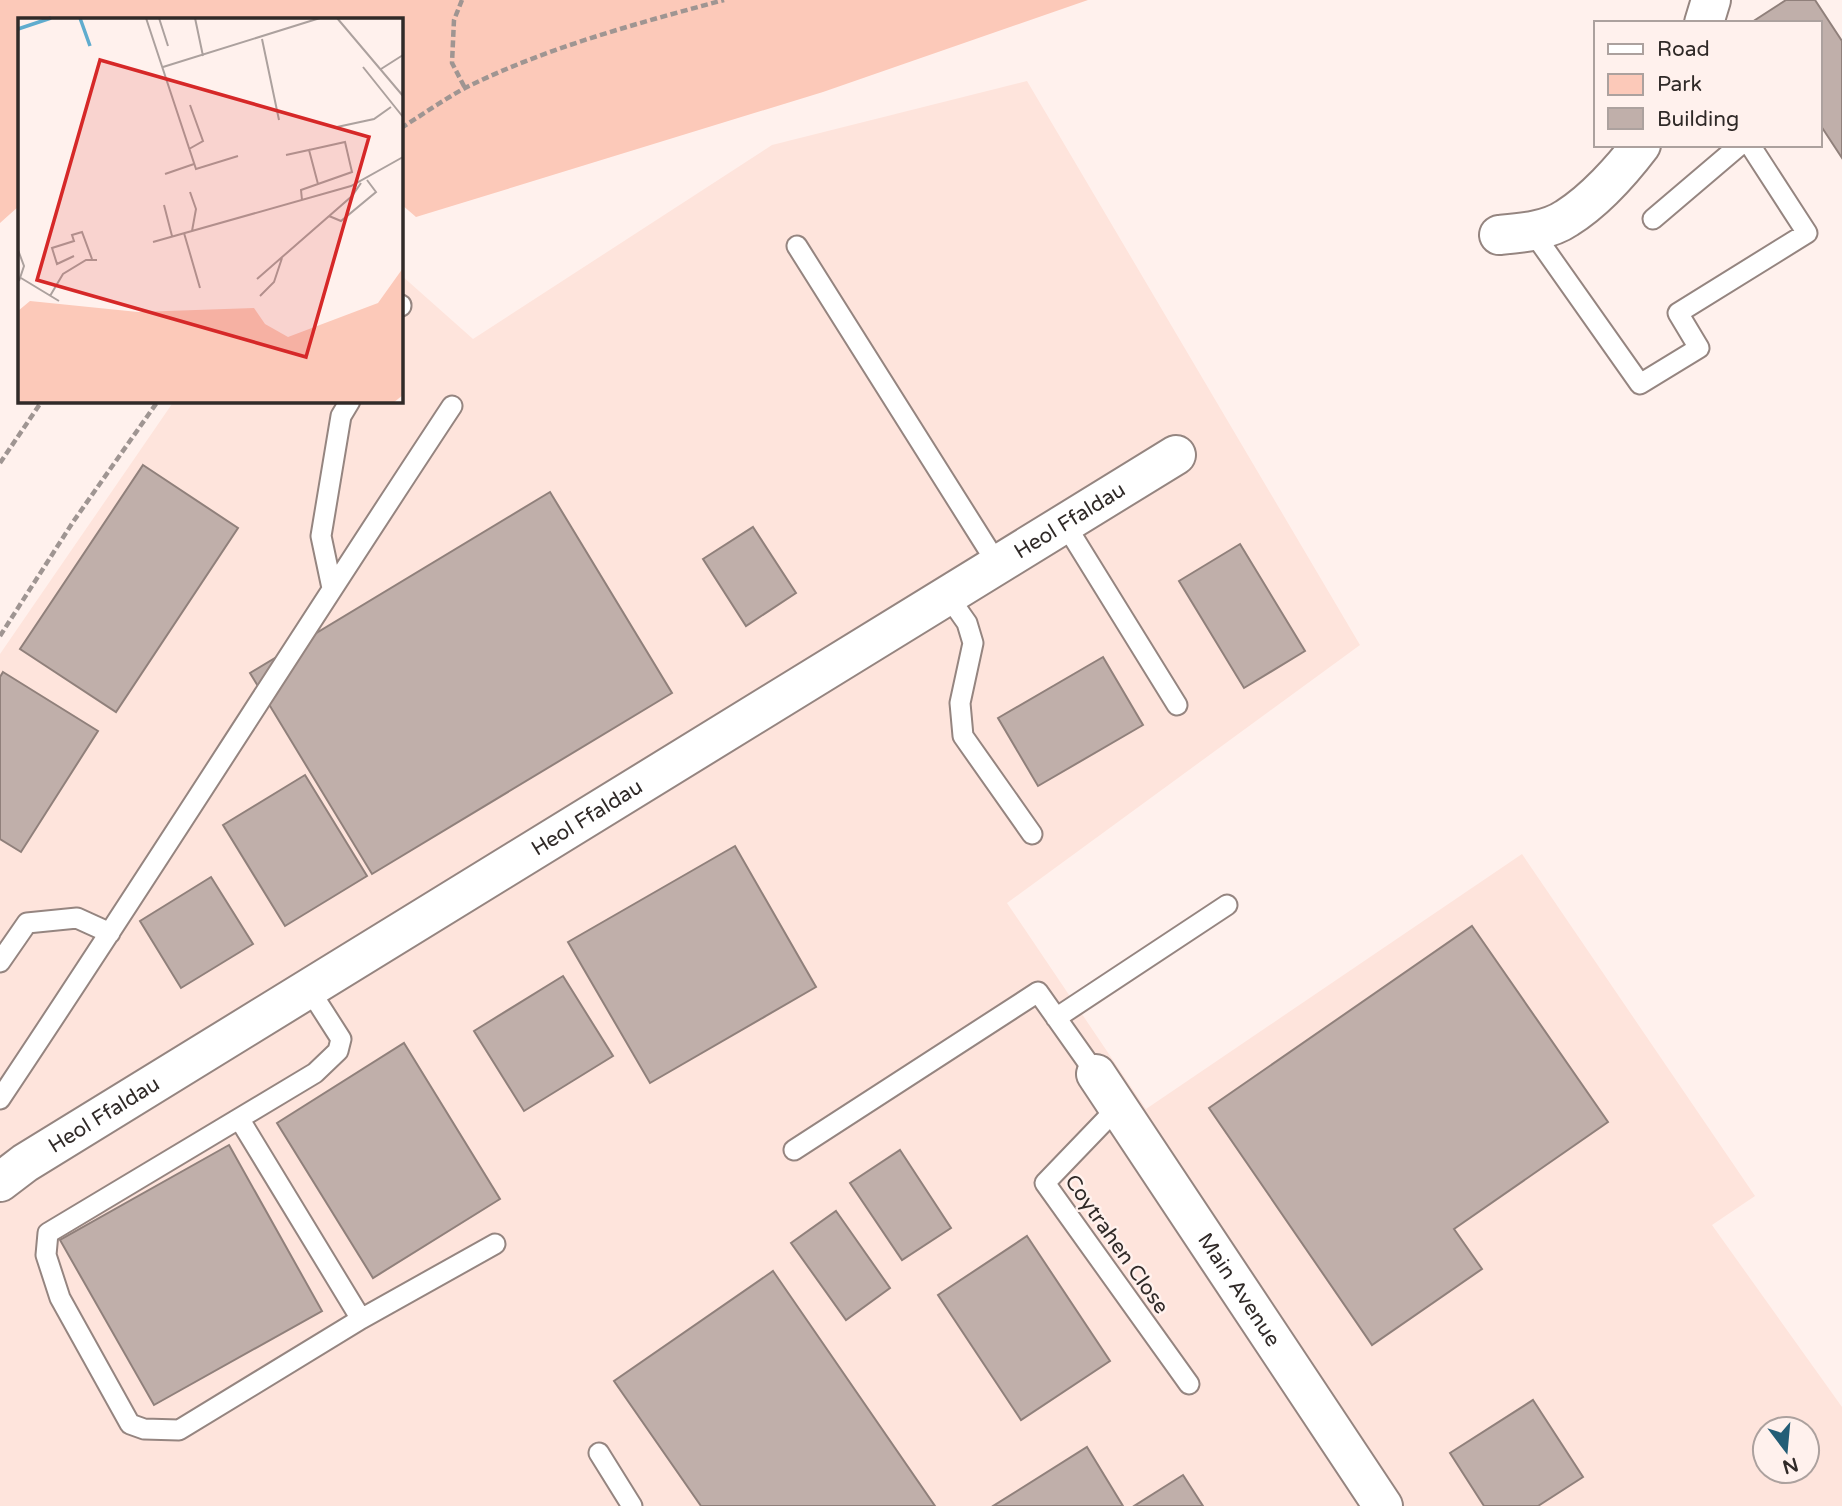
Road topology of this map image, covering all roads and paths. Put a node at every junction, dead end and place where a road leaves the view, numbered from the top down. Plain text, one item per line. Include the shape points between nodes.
1 (462, 0) edge
2 (724, 0) edge
3 (1711, 0) edge
4 (1705, 21) edge
5 (465, 88) junction
6 (402, 127) edge
7 (1640, 147) edge
8 (1738, 147) edge
9 (1751, 147) edge
10 (1653, 219) dead end
11 (1516, 233) joint
12 (797, 247) dead end
13 (41, 402) edge
14 (157, 402) edge
15 (348, 402) edge
16 (452, 406) dead end
17 (1177, 455) dead end
18 (0, 463) edge
19 (1065, 524) junction
20 (998, 565) junction
21 (332, 588) junction
22 (948, 596) junction
23 (0, 635) edge
24 (1177, 705) dead end
25 (1032, 834) dead end
26 (1227, 905) dead end
27 (110, 933) junction
28 (0, 962) edge
29 (309, 989) junction
30 (1056, 1018) junction
31 (1096, 1074) joint
32 (0, 1100) edge
33 (1119, 1106) junction
34 (240, 1120) junction
35 (794, 1150) dead end
36 (0, 1182) edge
37 (495, 1244) dead end
38 (361, 1319) junction
39 (1189, 1384) dead end
40 (599, 1453) dead end
41 (632, 1506) edge
42 (1383, 1506) edge

1 - 5 path via 454,20 452,63
2 - 5 path via 537,58
3 - 4 street
5 - 6 path
7 - 11 street via 1623,170 1566,219
8 - 10 lane
9 - 11 lane via 1807,233 1678,313 1699,348 1640,384
12 - 20 lane
13 - 18 path
14 - 23 path
15 - 21 lane via 341,416 321,536
16 - 21 lane
17 - 19 street, Heol Ffaldau
19 - 20 street, Heol Ffaldau
19 - 24 lane
20 - 22 street, Heol Ffaldau
21 - 27 lane
22 - 25 lane via 967,623 973,643 960,703 963,736
22 - 29 street, Heol Ffaldau
26 - 30 lane
27 - 28 lane via 77,918 27,923
27 - 32 lane
29 - 34 lane via 341,1039 338,1051 315,1073
29 - 36 street, Heol Ffaldau
30 - 31 lane
30 - 35 lane via 1038,992
31 - 33 street, Main Avenue
33 - 39 lane, Coytrahen Close via 1045,1182
33 - 42 street, Main Avenue
34 - 38 lane
34 - 38 lane via 48,1233 46,1255 60,1298 130,1424 179,1430
37 - 38 lane
40 - 41 lane

